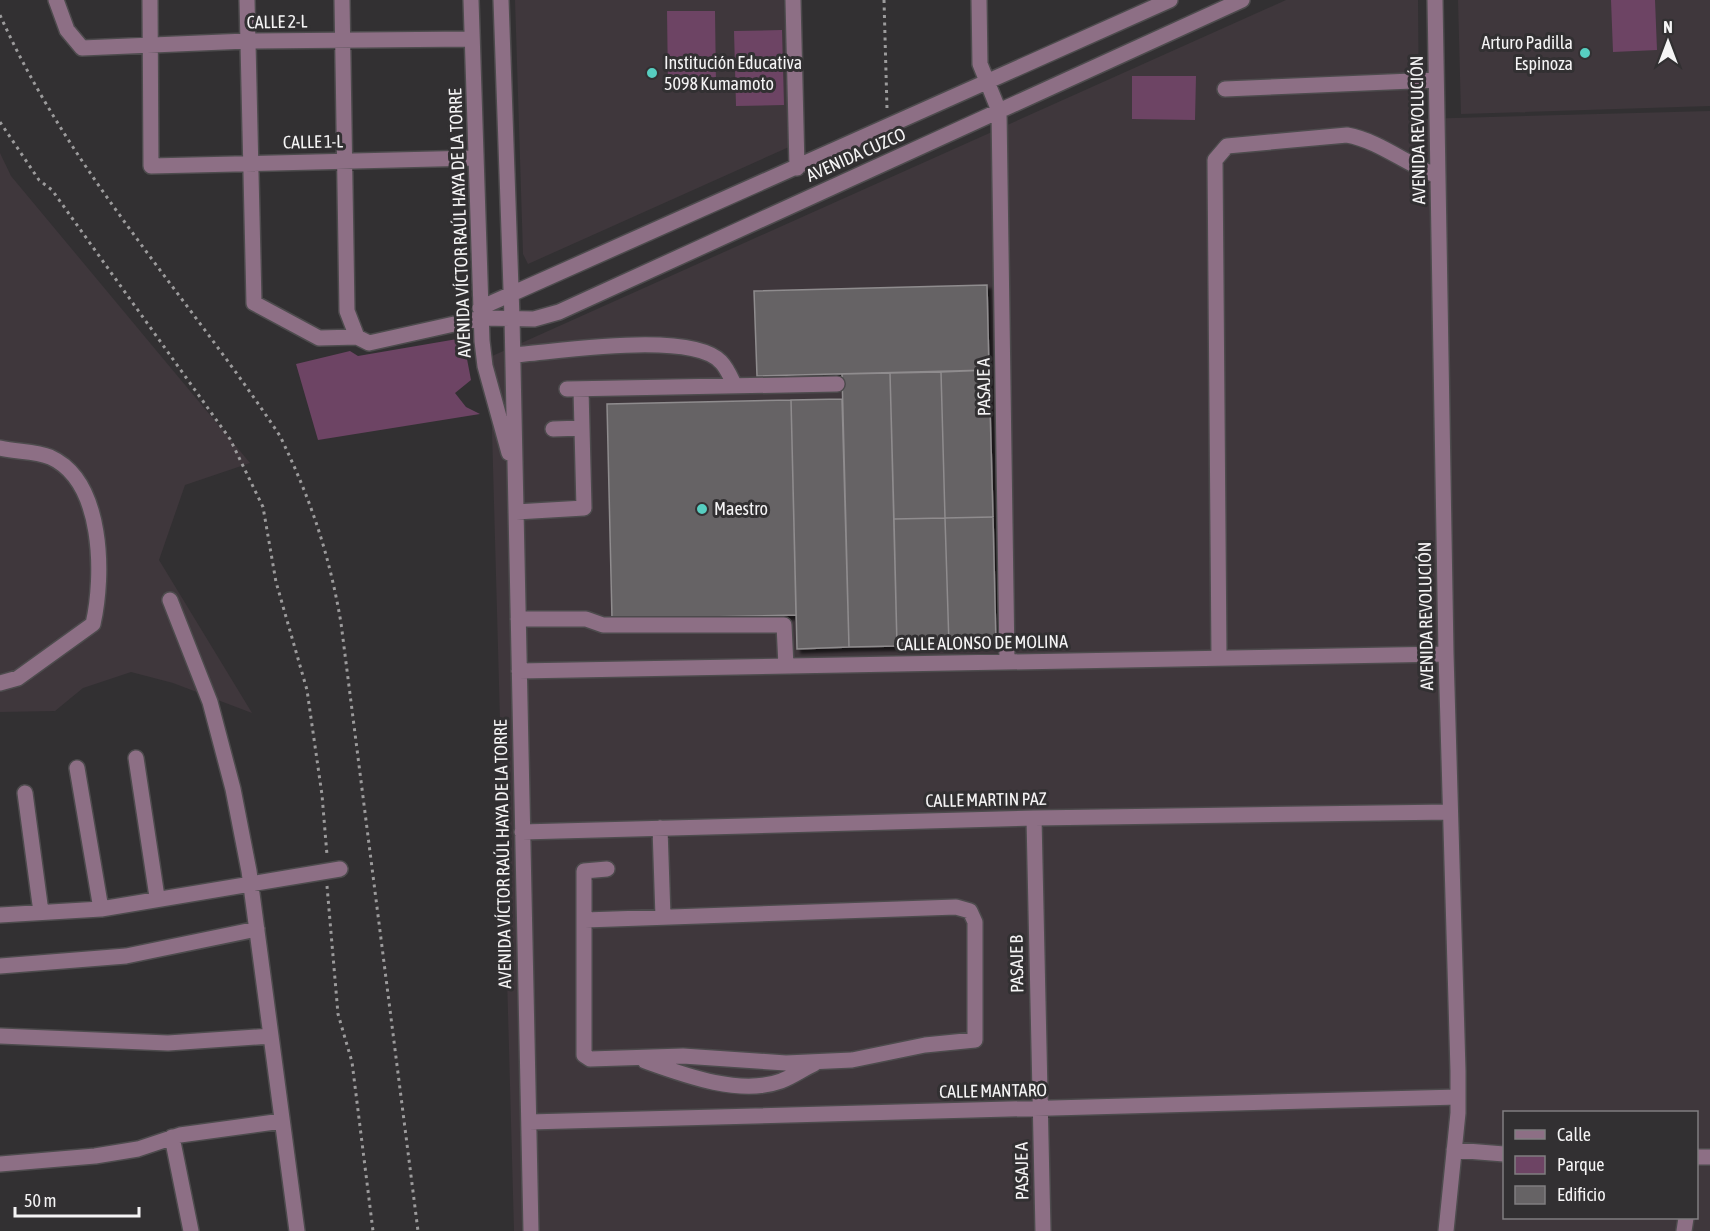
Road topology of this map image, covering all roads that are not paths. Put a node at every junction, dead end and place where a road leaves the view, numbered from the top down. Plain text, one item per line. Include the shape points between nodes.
1 (56, 0) edge
2 (150, 0) edge
3 (247, 0) edge
4 (342, 0) edge
5 (471, 0) edge
6 (501, 0) edge
7 (792, 0) edge
8 (979, 0) edge
9 (1170, 0) edge
10 (1242, 0) edge
11 (1436, 0) edge
12 (472, 39) junction
13 (343, 40) junction
14 (247, 41) junction
15 (151, 45) junction
16 (1436, 80) junction
17 (986, 82) junction
18 (1225, 89) dead end
19 (999, 111) junction
20 (475, 158) junction
21 (345, 160) junction
22 (250, 163) junction
23 (797, 168) junction
24 (1438, 176) junction
25 (510, 296) junction
26 (480, 313) junction
27 (512, 318) junction
28 (357, 337) junction
29 (513, 355) junction
30 (837, 384) dead end
31 (735, 386) junction
32 (582, 428) junction
33 (554, 429) dead end
34 (0, 447) edge
35 (515, 476) junction
36 (516, 512) junction
37 (171, 600) dead end
38 (518, 619) junction
39 (1446, 654) junction
40 (1219, 658) junction
41 (1007, 662) junction
42 (786, 666) junction
43 (519, 671) junction
44 (0, 683) edge
45 (135, 758) dead end
46 (77, 768) dead end
47 (25, 793) dead end
48 (1450, 812) junction
49 (1034, 818) junction
50 (660, 828) junction
51 (522, 832) junction
52 (607, 869) dead end
53 (334, 870) road end
54 (251, 883) junction
55 (157, 897) junction
56 (101, 909) junction
57 (40, 912) junction
58 (0, 915) edge
59 (663, 917) junction
60 (585, 920) junction
61 (257, 929) junction
62 (0, 966) edge
63 (0, 1036) edge
64 (271, 1036) junction
65 (640, 1059) junction
66 (819, 1061) junction
67 (1458, 1097) junction
68 (1040, 1109) junction
69 (282, 1121) junction
70 (529, 1122) junction
71 (172, 1137) junction
72 (1454, 1150) junction
73 (1503, 1154) edge
74 (0, 1164) edge
75 (191, 1231) edge
76 (297, 1231) edge
77 (531, 1231) edge
78 (1043, 1231) edge
79 (1446, 1231) edge

1 - 15 street, CALLE 2-L via 67,30 82,48
2 - 15 street
3 - 14 street
4 - 13 street
5 - 12 street, AVENIDA VÍCTOR RAÚL HAYA DE LA TORRE
6 - 25 street, AVENIDA VÍCTOR RAÚL HAYA DE LA TORRE
7 - 23 street
8 - 17 street via 980,64
9 - 17 street, AVENIDA CUZCO
10 - 19 street, AVENIDA CUZCO
11 - 16 street, AVENIDA REVOLUCIÓN
12 - 13 street, CALLE 2-L
12 - 20 street, AVENIDA VÍCTOR RAÚL HAYA DE LA TORRE
13 - 14 street, CALLE 2-L
13 - 21 street
14 - 15 street, CALLE 2-L
14 - 22 street
15 - 22 street, CALLE 1-L via 151,166
16 - 18 street
16 - 24 street, AVENIDA REVOLUCIÓN
17 - 19 street
17 - 23 street, AVENIDA CUZCO
19 - 27 street, AVENIDA CUZCO via 559,312 543,318
19 - 41 street, PASAJE A
20 - 21 street, CALLE 1-L
20 - 26 street, AVENIDA VÍCTOR RAÚL HAYA DE LA TORRE
21 - 22 street, CALLE 1-L
21 - 28 street via 347,311
22 - 28 street via 254,303 319,338
23 - 25 street, AVENIDA CUZCO
24 - 39 street, AVENIDA REVOLUCIÓN
24 - 40 street via 1415,168 1360,137 1347,135 1227,146 1215,160
25 - 26 street, AVENIDA CUZCO
25 - 27 street, AVENIDA VÍCTOR RAÚL HAYA DE LA TORRE
26 - 27 street, AVENIDA CUZCO
26 - 28 street via 369,344
26 - 35 street, AVENIDA VÍCTOR RAÚL HAYA DE LA TORRE via 485,366
27 - 29 street, AVENIDA VÍCTOR RAÚL HAYA DE LA TORRE
29 - 31 street via 666,344 694,348 721,361
29 - 35 street, AVENIDA VÍCTOR RAÚL HAYA DE LA TORRE
30 - 31 street
31 - 32 street via 574,389
32 - 33 street
32 - 36 street via 584,508
34 - 44 street via 48,456 65,466 90,507 100,562 93,624 18,678
35 - 36 street, AVENIDA VÍCTOR RAÚL HAYA DE LA TORRE
36 - 38 street, AVENIDA VÍCTOR RAÚL HAYA DE LA TORRE
37 - 54 street via 210,702 233,789
38 - 42 street via 586,619 603,625 784,625
38 - 43 street, AVENIDA VÍCTOR RAÚL HAYA DE LA TORRE
39 - 40 street, CALLE ALONSO DE MOLINA
39 - 48 street, AVENIDA REVOLUCIÓN
40 - 41 street, CALLE ALONSO DE MOLINA
41 - 42 street, CALLE ALONSO DE MOLINA
42 - 43 street, CALLE ALONSO DE MOLINA
43 - 51 street, AVENIDA VÍCTOR RAÚL HAYA DE LA TORRE
45 - 55 street
46 - 56 street
47 - 57 street
48 - 49 street, CALLE MARTIN PAZ
48 - 67 street, AVENIDA REVOLUCIÓN
49 - 50 street, CALLE MARTIN PAZ
49 - 68 street, PASAJE B
50 - 51 street, CALLE MARTIN PAZ
50 - 59 street
51 - 70 street, AVENIDA VÍCTOR RAÚL HAYA DE LA TORRE
52 - 60 street via 584,871
53 - 54 street
54 - 55 street
54 - 61 street
55 - 56 street
56 - 57 street
57 - 58 street
59 - 60 street
59 - 66 street via 956,908 970,911 975,922 975,1040 925,1045 852,1060
60 - 65 street via 584,1055 590,1059
61 - 62 street via 126,956
61 - 64 street
63 - 64 street via 168,1043
64 - 69 street
65 - 66 street via 683,1056 786,1063
65 - 66 street via 690,1078 757,1086 780,1081
67 - 68 street, CALLE MANTARO
67 - 72 street, AVENIDA REVOLUCIÓN
68 - 70 street, CALLE MANTARO
68 - 78 street, PASAJE A
69 - 71 street
69 - 76 street
70 - 77 street, AVENIDA VÍCTOR RAÚL HAYA DE LA TORRE
71 - 74 street via 138,1149 94,1156
71 - 75 street
72 - 73 street
72 - 79 street, AVENIDA REVOLUCIÓN

